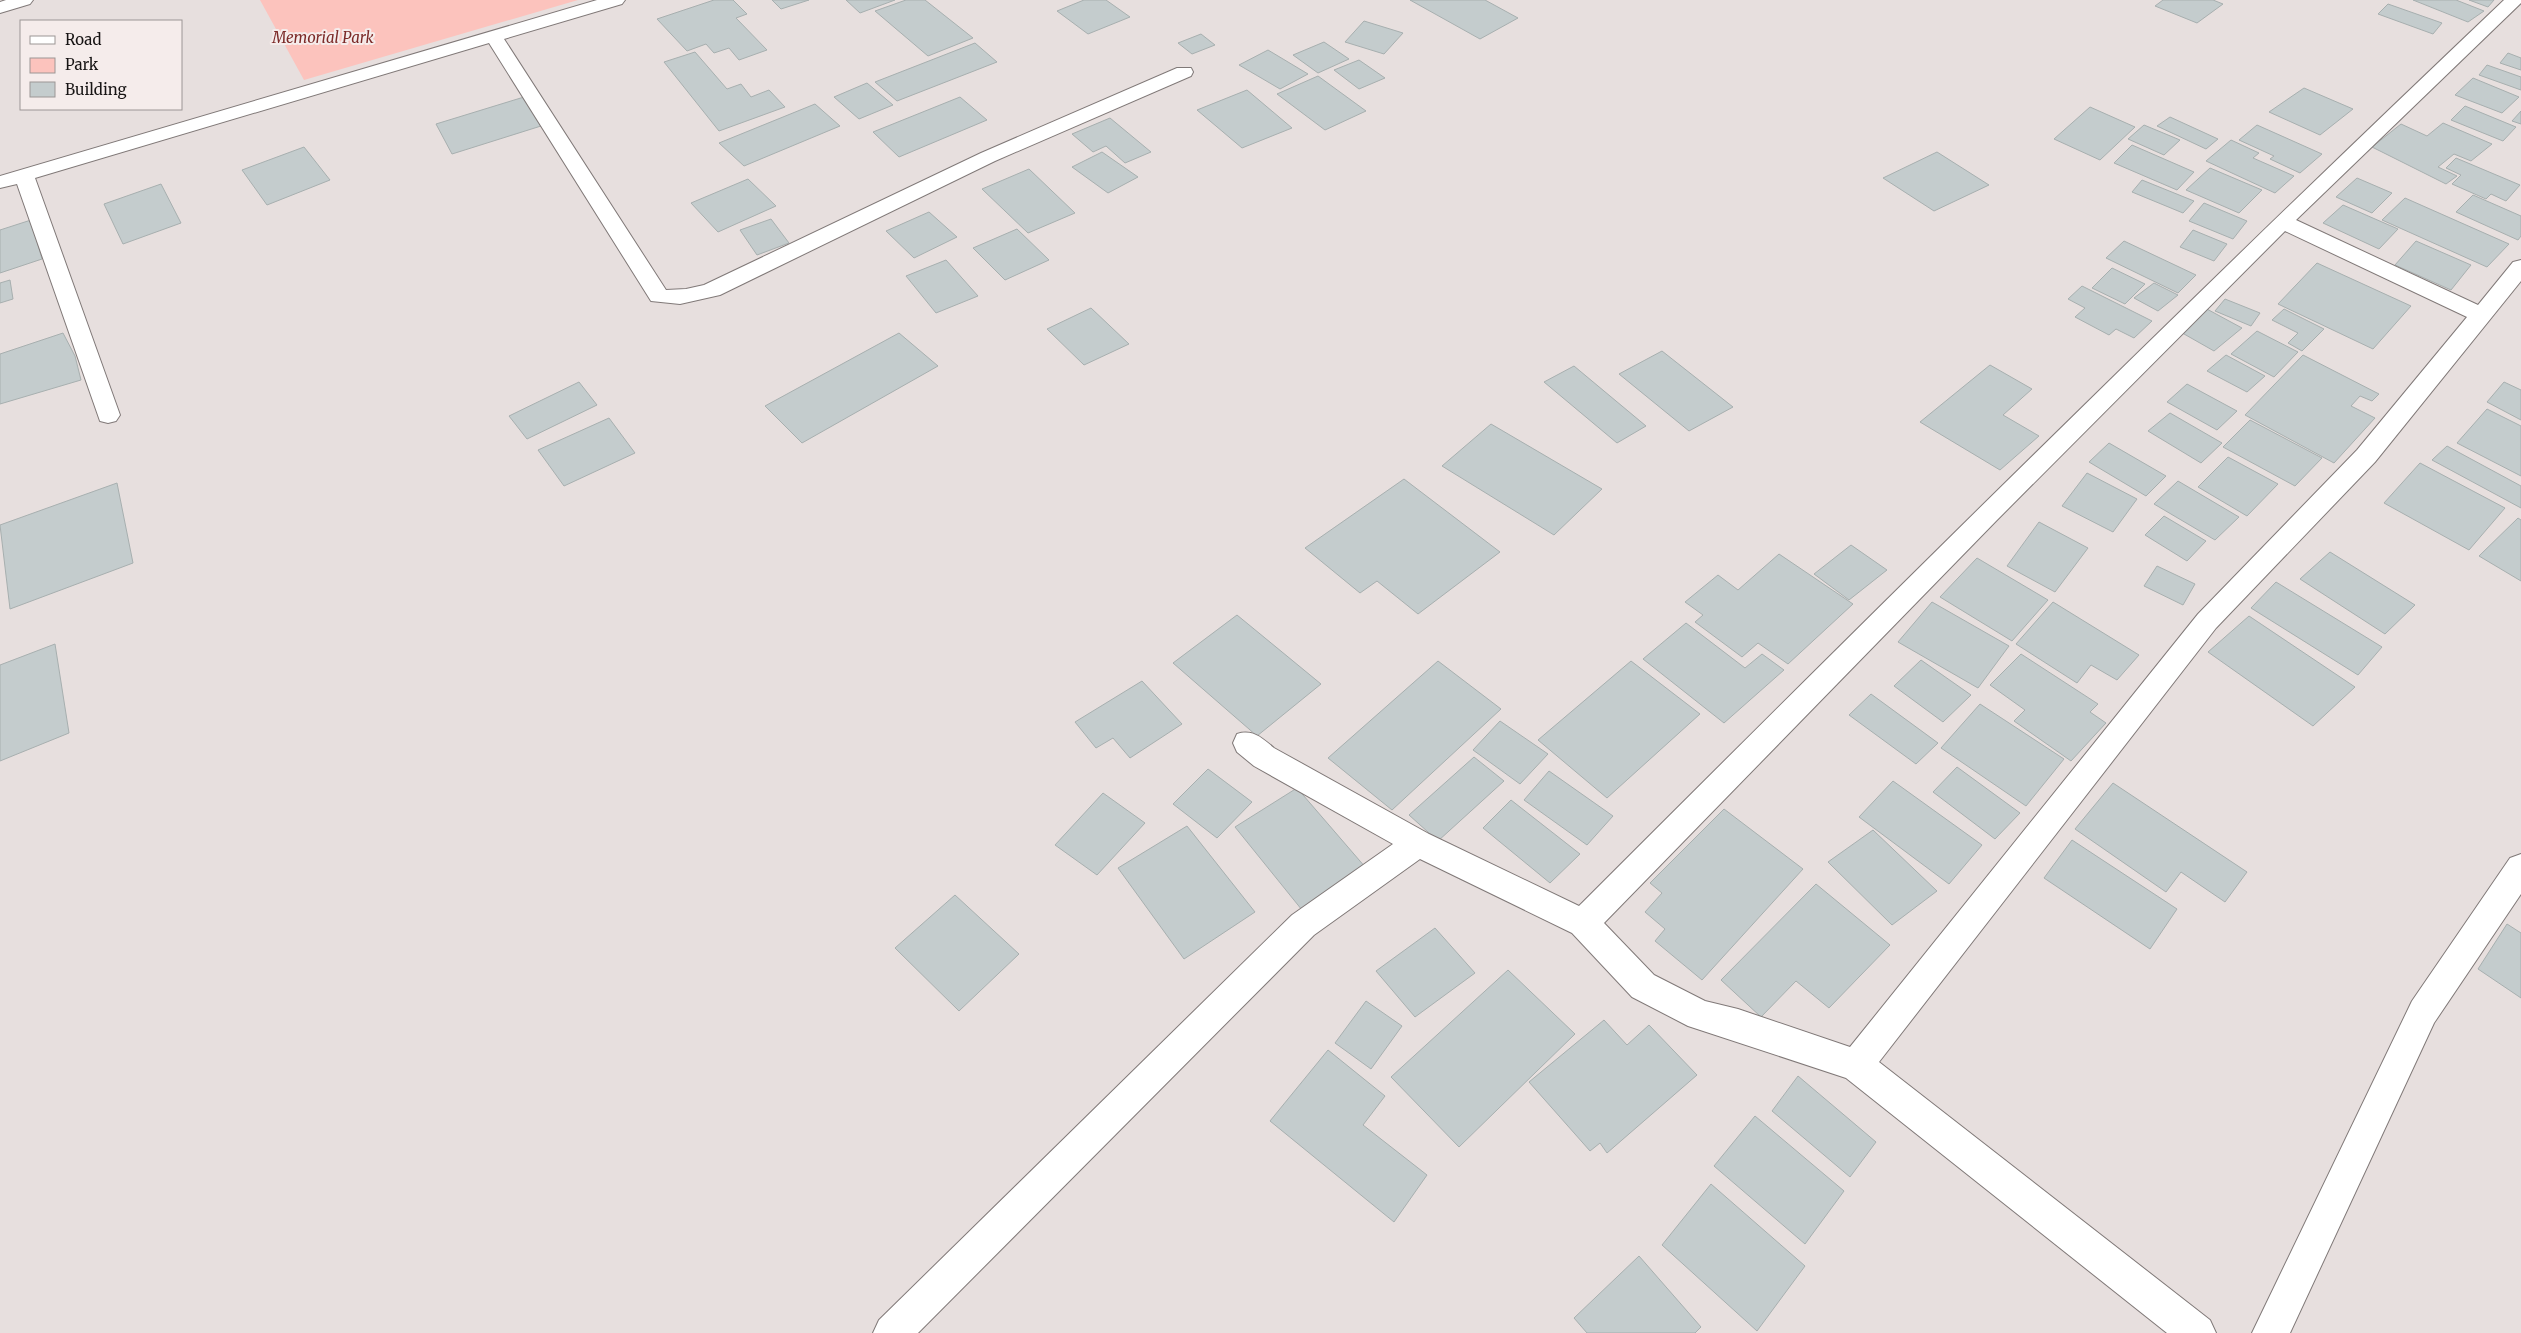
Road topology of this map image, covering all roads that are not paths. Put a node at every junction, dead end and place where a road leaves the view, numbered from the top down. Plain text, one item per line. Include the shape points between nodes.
1 (24, 0) edge
2 (616, 0) edge
3 (2514, 0) edge
4 (0, 8) edge
5 (493, 36) junction
6 (1184, 72) dead end
7 (24, 175) junction
8 (0, 182) edge
9 (2282, 222) junction
10 (2521, 267) edge
11 (2481, 315) junction
12 (108, 415) dead end
13 (1246, 743) dead end
14 (1418, 843) junction
15 (2521, 868) edge
16 (1584, 923) junction
17 (1856, 1065) junction
18 (892, 1333) edge
19 (2197, 1333) edge
20 (2271, 1333) edge

1 - 4 street
2 - 5 street
3 - 9 street
5 - 6 street via 659,296 675,299 712,290 988,157
5 - 7 street
7 - 8 street
7 - 12 street
9 - 11 street
9 - 16 street via 1980,521
10 - 11 street
11 - 17 street via 2366,456 2207,621
13 - 14 street
14 - 16 street
14 - 18 street via 1303,925
15 - 20 street via 2423,1012
16 - 17 street via 1643,986 1700,1015 1738,1024
17 - 19 street

